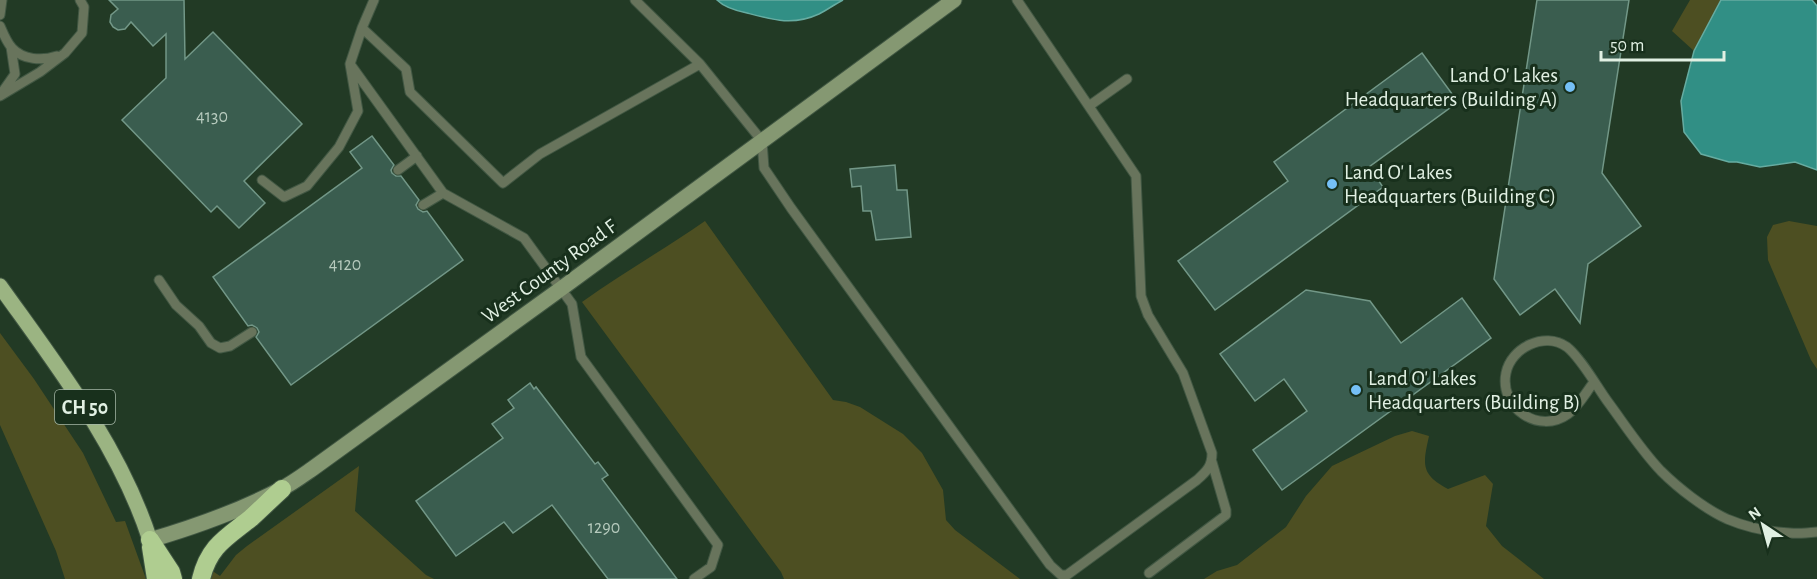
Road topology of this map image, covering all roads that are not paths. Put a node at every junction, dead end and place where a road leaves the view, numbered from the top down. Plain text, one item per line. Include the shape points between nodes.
1 (2, 0) edge
2 (80, 0) edge
3 (374, 0) edge
4 (635, 0) edge
5 (954, 0) edge
6 (1017, 0) edge
7 (0, 15) edge
8 (0, 26) edge
9 (362, 28) junction
10 (11, 47) junction
11 (64, 53) junction
12 (350, 64) junction
13 (700, 64) junction
14 (1128, 79) dead end
15 (0, 96) edge
16 (1089, 106) junction
17 (762, 141) junction
18 (417, 156) junction
19 (398, 171) dead end
20 (262, 180) dead end
21 (443, 193) junction
22 (423, 206) dead end
23 (159, 280) dead end
24 (0, 286) edge
25 (562, 288) junction
26 (252, 332) dead end
27 (1594, 382) junction
28 (1212, 462) junction
29 (282, 489) junction
30 (1817, 532) edge
31 (150, 540) junction
32 (1149, 573) dead end
33 (156, 579) edge
34 (173, 579) edge
35 (201, 579) edge
36 (694, 579) edge

1 - 7 lane
2 - 11 lane via 84,7 82,33
3 - 9 lane
4 - 13 lane
5 - 17 street, West County Road F
6 - 16 lane
8 - 10 lane
9 - 12 lane
9 - 13 lane via 406,69 410,92 503,183 540,154
10 - 11 lane via 27,57 46,60
10 - 15 lane via 15,74
11 - 15 lane
12 - 18 lane
12 - 20 lane via 358,111 339,147 307,186 284,197
13 - 17 lane
14 - 16 lane
16 - 28 lane via 1136,176 1141,296 1183,373 1210,445
17 - 25 street, West County Road F
17 - 28 lane via 764,168 791,208 1061,575 1067,575 1197,480
18 - 19 lane
18 - 21 lane
21 - 22 lane
21 - 25 lane via 524,238
23 - 26 lane via 211,343 220,348 230,346
24 - 31 main road, CH 50 via 97,425 139,507
25 - 29 street, West County Road F
25 - 36 lane via 572,304 580,357 718,545 711,567
27 - 27 lane via 1568,414 1539,422 1512,405 1505,390 1511,360 1523,347 1544,340 1566,346
27 - 30 lane via 1661,471 1700,502 1727,519 1756,527 1790,533
28 - 32 lane via 1226,515
29 - 31 street, West County Road F via 182,531
29 - 35 highway via 221,540 205,563
31 - 33 highway
31 - 34 highway

